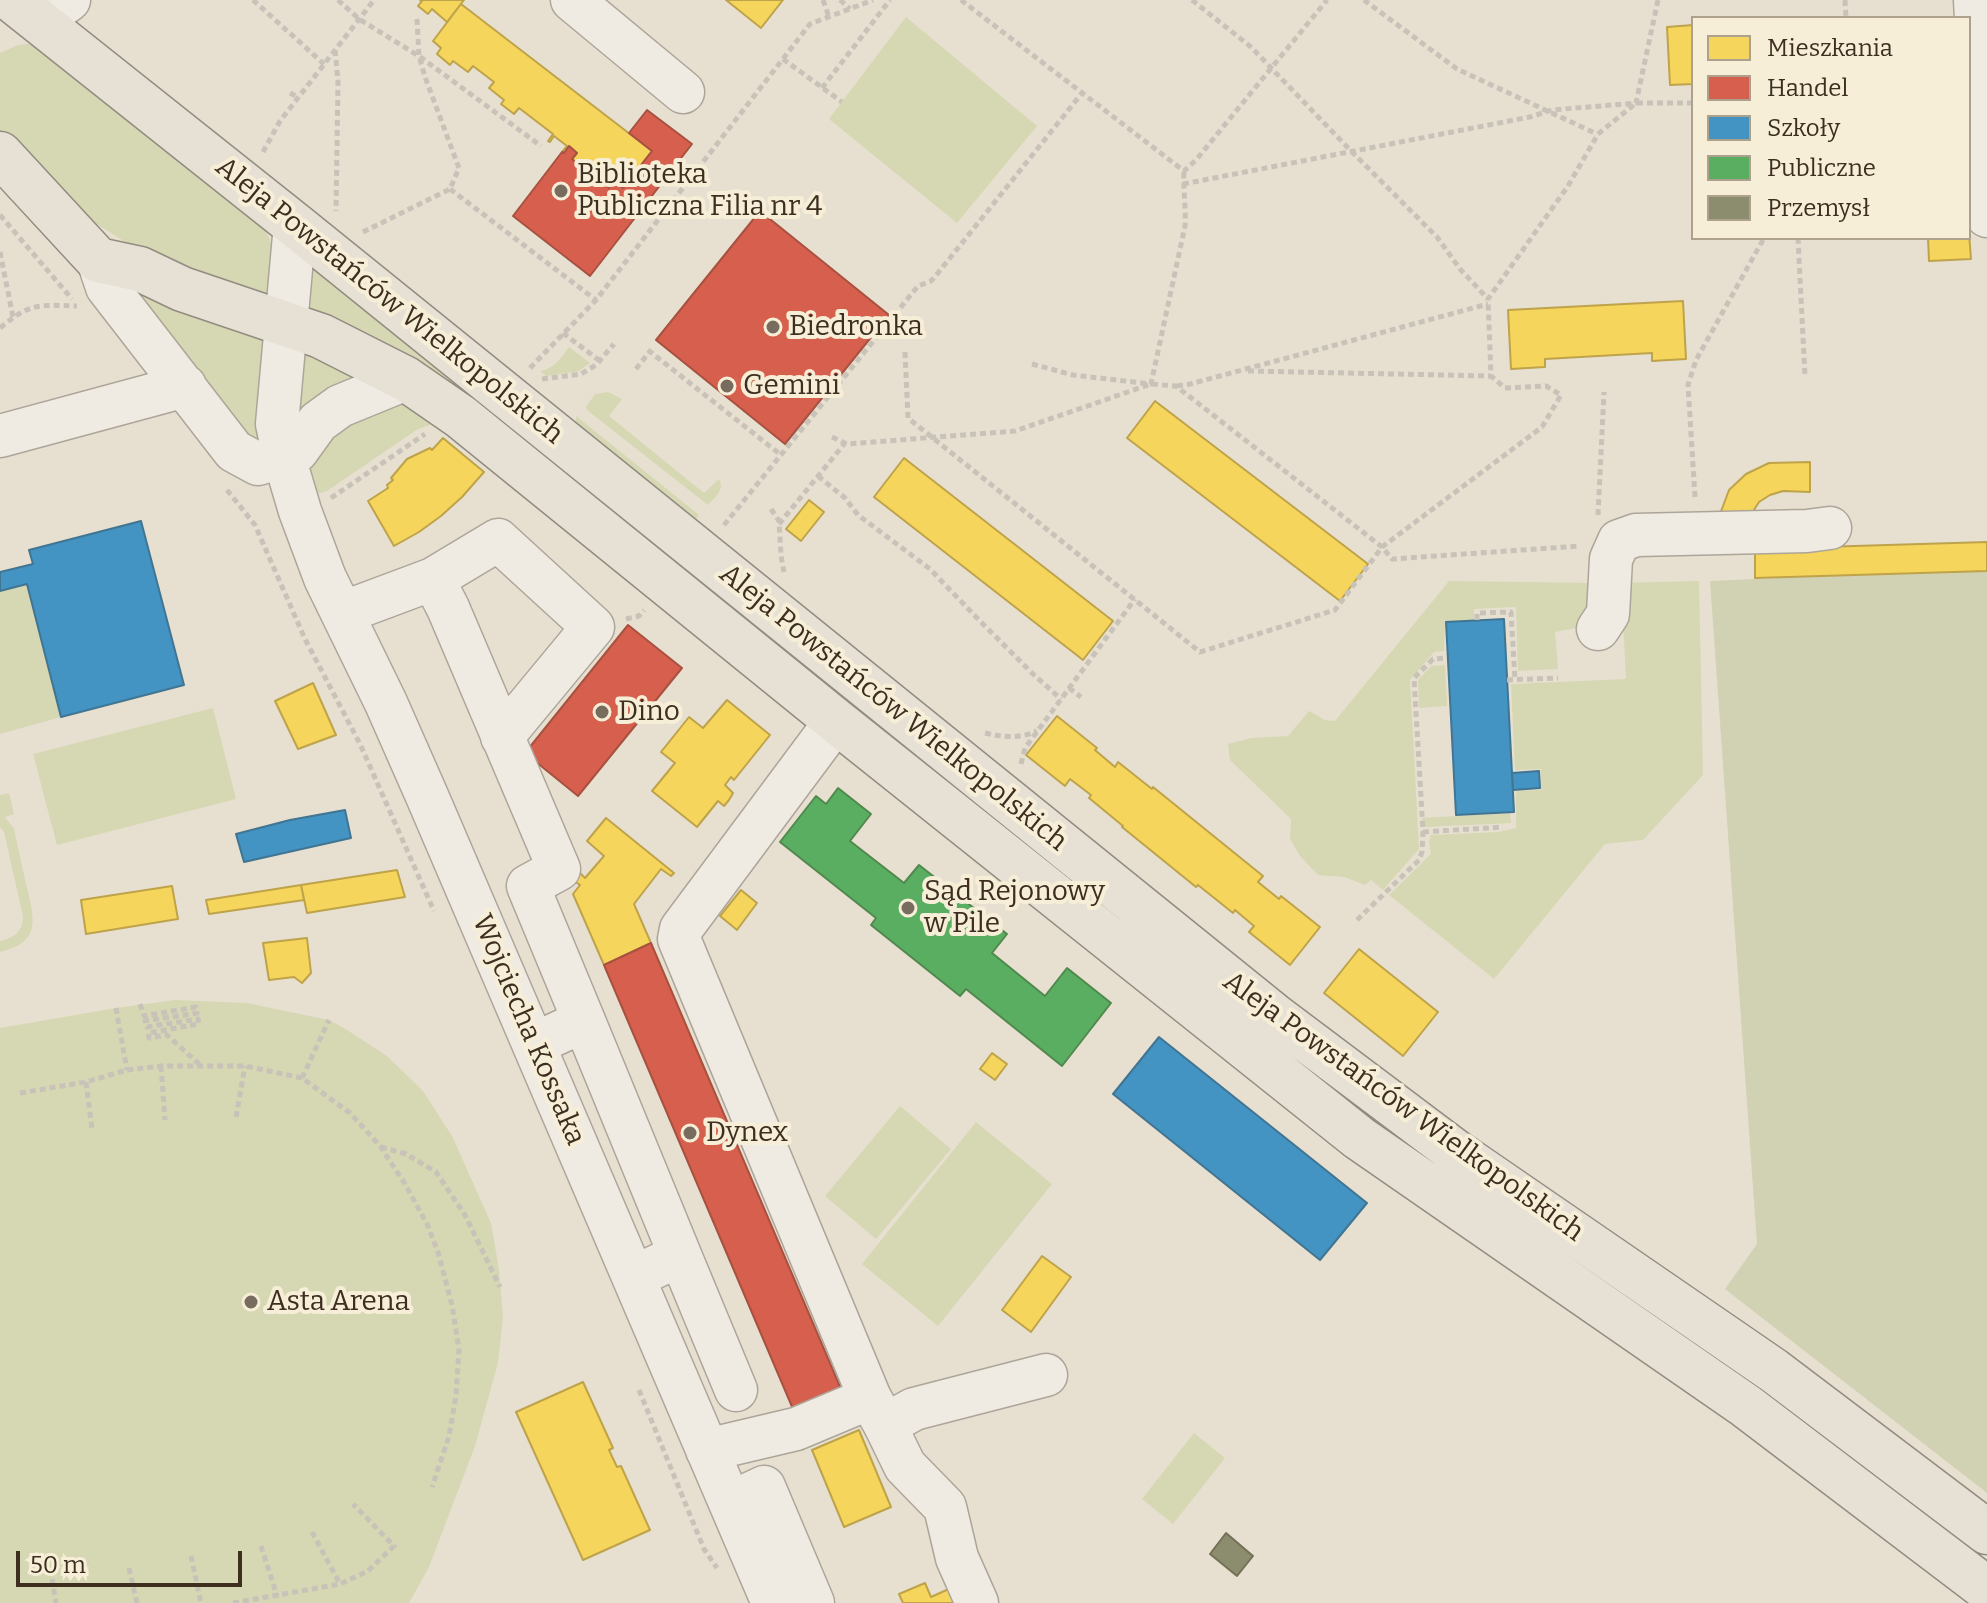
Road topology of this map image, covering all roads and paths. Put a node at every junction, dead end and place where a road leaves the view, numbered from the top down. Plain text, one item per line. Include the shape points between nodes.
1 (253, 0) edge
2 (338, 0) edge
3 (374, 0) edge
4 (572, 0) edge
5 (823, 0) edge
6 (840, 0) edge
7 (873, 0) edge
8 (890, 0) edge
9 (961, 0) edge
10 (1192, 0) edge
11 (1327, 0) edge
12 (1364, 0) edge
13 (1658, 0) edge
14 (1975, 0) edge
15 (40, 7) edge
16 (850, 9) junction
17 (829, 17) junction
18 (359, 19) junction
19 (417, 19) dead end
20 (0, 38) edge
21 (335, 49) junction
22 (419, 56) junction
23 (783, 59) junction
24 (324, 64) junction
25 (1272, 68) junction
26 (822, 88) junction
27 (683, 92) dead end
28 (290, 93) dead end
29 (1082, 93) junction
30 (298, 97) junction
31 (842, 102) dead end
32 (1636, 103) junction
33 (1691, 103) edge
34 (1546, 112) junction
35 (1598, 134) junction
36 (541, 146) dead end
37 (1351, 151) junction
38 (263, 152) dead end
39 (0, 154) edge
40 (1184, 171) junction
41 (1183, 184) junction
42 (450, 189) junction
43 (336, 211) dead end
44 (1987, 216) edge
45 (295, 225) junction
46 (363, 232) dead end
47 (1763, 240) edge
48 (1798, 240) edge
49 (0, 252) edge
50 (98, 260) junction
51 (596, 300) junction
52 (1488, 301) junction
53 (77, 306) dead end
54 (13, 317) junction
55 (285, 324) junction
56 (0, 328) edge
57 (563, 333) junction
58 (614, 344) dead end
59 (905, 352) dead end
60 (600, 361) junction
61 (1032, 364) dead end
62 (636, 369) dead end
63 (1240, 370) junction
64 (527, 372) dead end
65 (1491, 376) junction
66 (1805, 377) dead end
67 (406, 379) junction
68 (538, 380) dead end
69 (1151, 384) junction
70 (1176, 386) junction
71 (168, 390) junction
72 (1604, 392) dead end
73 (0, 436) edge
74 (930, 436) junction
75 (832, 437) dead end
76 (845, 443) junction
77 (781, 455) junction
78 (284, 457) junction
79 (818, 476) junction
80 (771, 509) dead end
81 (779, 524) junction
82 (722, 527) dead end
83 (1830, 528) dead end
84 (1597, 529) dead end
85 (1698, 534) junction
86 (1581, 546) dead end
87 (1382, 547) junction
88 (272, 565) dead end
89 (786, 577) dead end
90 (433, 579) junction
91 (1135, 599) junction
92 (342, 613) junction
93 (1477, 620) dead end
94 (1598, 629) dead end
95 (1447, 658) dead end
96 (1558, 678) dead end
97 (1507, 680) dead end
98 (1515, 680) junction
99 (1069, 688) junction
100 (1081, 697) dead end
101 (1061, 699) junction
102 (836, 721) junction
103 (1039, 729) junction
104 (980, 732) dead end
105 (502, 737) junction
106 (1020, 763) dead end
107 (1503, 827) dead end
108 (1423, 832) junction
109 (434, 912) dead end
110 (1357, 920) dead end
111 (140, 1004) dead end
112 (116, 1008) dead end
113 (329, 1020) dead end
114 (584, 1021) junction
115 (534, 1044) junction
116 (199, 1065) junction
117 (161, 1066) junction
118 (245, 1066) junction
119 (127, 1070) junction
120 (302, 1078) junction
121 (86, 1082) junction
122 (20, 1093) dead end
123 (236, 1117) dead end
124 (165, 1120) dead end
125 (92, 1129) dead end
126 (380, 1146) junction
127 (680, 1255) junction
128 (634, 1277) junction
129 (500, 1287) dead end
130 (1046, 1375) dead end
131 (636, 1383) dead end
132 (736, 1390) dead end
133 (878, 1411) junction
134 (707, 1450) junction
135 (432, 1487) dead end
136 (730, 1503) junction
137 (353, 1504) dead end
138 (312, 1532) dead end
139 (1987, 1532) edge
140 (261, 1546) dead end
141 (191, 1556) dead end
142 (129, 1568) dead end
143 (718, 1570) dead end
144 (52, 1579) dead end
145 (340, 1584) junction
146 (1987, 1589) edge
147 (277, 1596) junction
148 (262, 1601) edge
149 (56, 1603) edge
150 (137, 1603) edge
151 (201, 1603) edge
152 (233, 1603) edge
153 (773, 1603) edge
154 (813, 1603) edge
155 (977, 1603) edge

1 - 24 path
2 - 18 path
3 - 18 path
4 - 27 street
5 - 17 path
6 - 16 path
7 - 16 path
8 - 26 path
9 - 29 path
10 - 25 path
11 - 25 path
12 - 34 path via 1457,69
13 - 32 path
14 - 44 street
15 - 20 main road
15 - 45 main road, Aleja Powstańców Wielkopolskich
16 - 17 path
17 - 23 path via 810,24
18 - 21 path
18 - 22 path
19 - 22 path
21 - 24 path
21 - 43 path
22 - 36 path
22 - 42 path via 459,168
23 - 26 path
23 - 51 path
24 - 30 path
25 - 37 path
25 - 40 path
26 - 31 path
28 - 30 path
29 - 40 path
29 - 77 path via 938,273 918,286
30 - 38 path
32 - 33 path
32 - 34 path
32 - 35 path
34 - 35 path
34 - 37 path
35 - 52 path
37 - 41 path
37 - 52 path via 1437,237
39 - 50 main road
40 - 41 path
41 - 69 path via 1185,226
42 - 46 path
42 - 51 path
45 - 55 street, Wojciecha Kossaka
45 - 139 main road, Aleja Powstańców Wielkopolskich via 1276,1017 1457,1153 1773,1370
47 - 85 path via 1696,360 1688,385
48 - 66 path
49 - 54 path
50 - 55 main road, Aleja Powstańców Wielkopolskich via 140,269
50 - 71 street via 107,287
51 - 57 path
52 - 63 path
52 - 65 path
53 - 54 path via 35,305
54 - 56 path
55 - 67 main road, Aleja Powstańców Wielkopolskich
55 - 78 street, Wojciecha Kossaka via 277,424
57 - 60 path
57 - 64 path
58 - 60 path
59 - 74 path via 908,418
60 - 68 path via 581,374
61 - 69 path via 1073,375
62 - 77 path via 649,351
63 - 65 path
63 - 70 path
65 - 87 path via 1505,388 1546,386 1561,395 1542,427
67 - 78 street via 340,406 318,422 297,451
67 - 102 main road, Aleja Powstańców Wielkopolskich via 461,417
69 - 70 path
69 - 74 path via 1015,431
70 - 87 path
71 - 73 street
71 - 78 street via 234,451 258,464
72 - 84 path
74 - 76 path
74 - 91 path
75 - 76 path
76 - 79 path
77 - 82 path
78 - 92 street, Wojciecha Kossaka via 314,552
79 - 81 path
79 - 101 path via 858,515 930,569
80 - 81 path
81 - 89 path
83 - 85 street
85 - 94 street via 1636,535 1619,541 1611,559 1608,614
86 - 87 path via 1392,559
87 - 91 path via 1335,610 1200,652
88 - 109 path via 360,744
90 - 92 street
90 - 105 street
90 - 105 street via 498,540 593,627
91 - 99 path
92 - 115 street, Wojciecha Kossaka
93 - 98 path via 1477,613 1511,612
95 - 108 path via 1433,659 1414,678
96 - 98 path
97 - 98 path
99 - 100 path
99 - 101 path
101 - 103 path
102 - 133 street via 681,929 679,939
102 - 146 main road, Aleja Powstańców Wielkopolskich via 1359,1138 1746,1406
103 - 104 path via 1022,736
103 - 106 path
105 - 114 street via 559,869 528,886
107 - 108 path
108 - 110 path via 1419,860
111 - 116 path via 144,1016 196,1007 197,1013 145,1021 147,1027 198,1019 199,1024 148,1033 149,1038 167,1035
112 - 119 path
113 - 120 path
114 - 115 street
114 - 127 street
115 - 128 street, Wojciecha Kossaka
116 - 117 path
116 - 118 path
117 - 119 path
117 - 124 path
118 - 120 path
118 - 123 path
119 - 121 path
120 - 126 path via 350,1113
121 - 122 path
121 - 125 path
126 - 129 path via 436,1172 465,1215
126 - 135 path via 438,1252 459,1350 449,1436
127 - 128 street
127 - 132 street
128 - 134 street, Wojciecha Kossaka
130 - 133 street via 914,1409
131 - 143 path via 704,1549
133 - 134 street
133 - 155 street via 905,1466 945,1507 957,1558
134 - 136 street, Wojciecha Kossaka
136 - 153 street, Wojciecha Kossaka
136 - 154 street via 764,1487
137 - 145 path via 394,1546 368,1571
138 - 145 path
140 - 147 path
141 - 151 path
142 - 150 path
144 - 149 path
145 - 147 path
147 - 148 path
148 - 152 path

